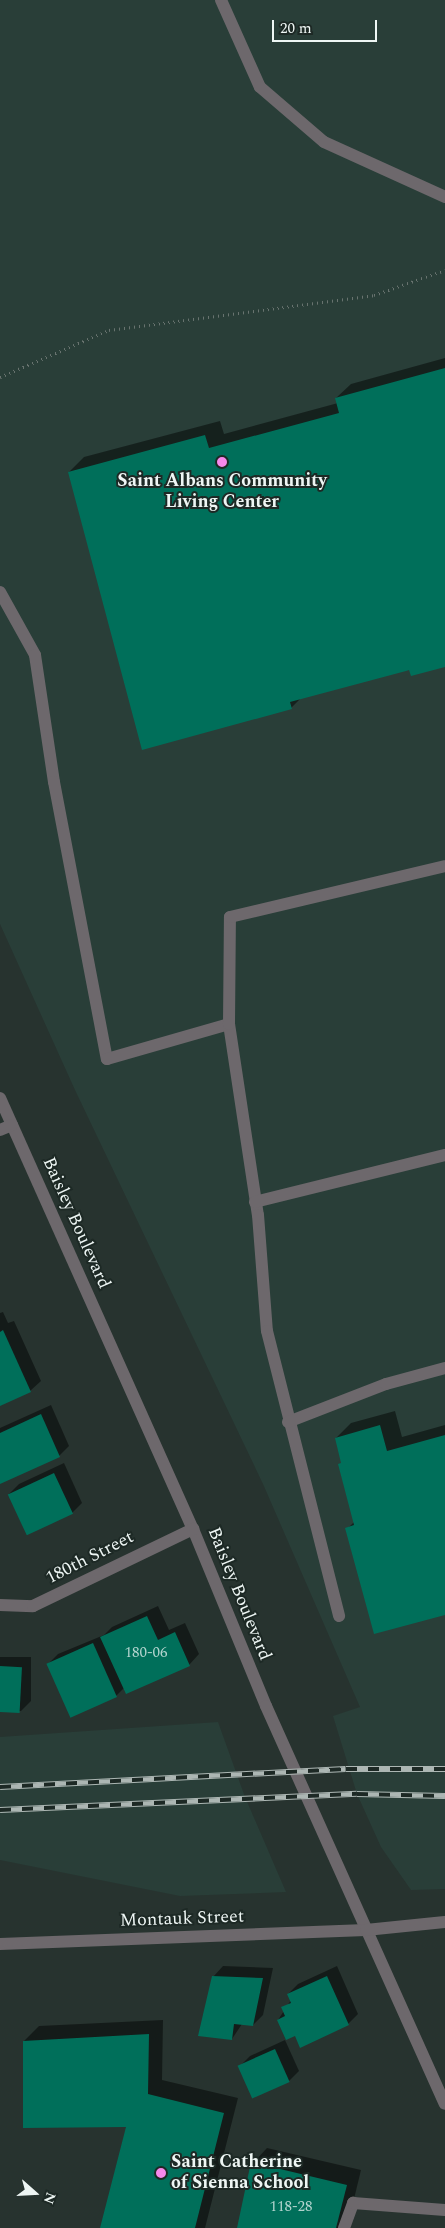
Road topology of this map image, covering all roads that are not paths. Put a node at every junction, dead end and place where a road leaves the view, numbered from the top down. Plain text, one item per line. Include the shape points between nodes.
1 (221, 0) edge
2 (445, 197) edge
3 (0, 592) edge
4 (445, 866) edge
5 (229, 1024) junction
6 (0, 1098) edge
7 (12, 1125) junction
8 (0, 1130) edge
9 (445, 1155) edge
10 (255, 1202) junction
11 (445, 1368) edge
12 (288, 1422) junction
13 (193, 1529) junction
14 (0, 1605) edge
15 (339, 1616) dead end
16 (445, 1922) edge
17 (366, 1930) junction
18 (0, 1944) edge
19 (445, 2104) edge
20 (445, 2210) edge
21 (344, 2228) edge

1 - 2 street via 260,87 324,142
3 - 5 street via 36,655 54,782 106,1059
4 - 5 street via 230,917
5 - 10 street
6 - 7 street, Baisley Boulevard
7 - 8 street
7 - 13 street, Baisley Boulevard
9 - 10 street
10 - 12 street via 267,1331
11 - 12 street via 386,1384
12 - 15 street
13 - 14 street, 180th Street via 33,1606
13 - 17 street, Baisley Boulevard via 266,1706
16 - 17 street, Montauk Street
17 - 18 street, Montauk Street
17 - 19 street, Baisley Boulevard
20 - 21 street via 352,2203

